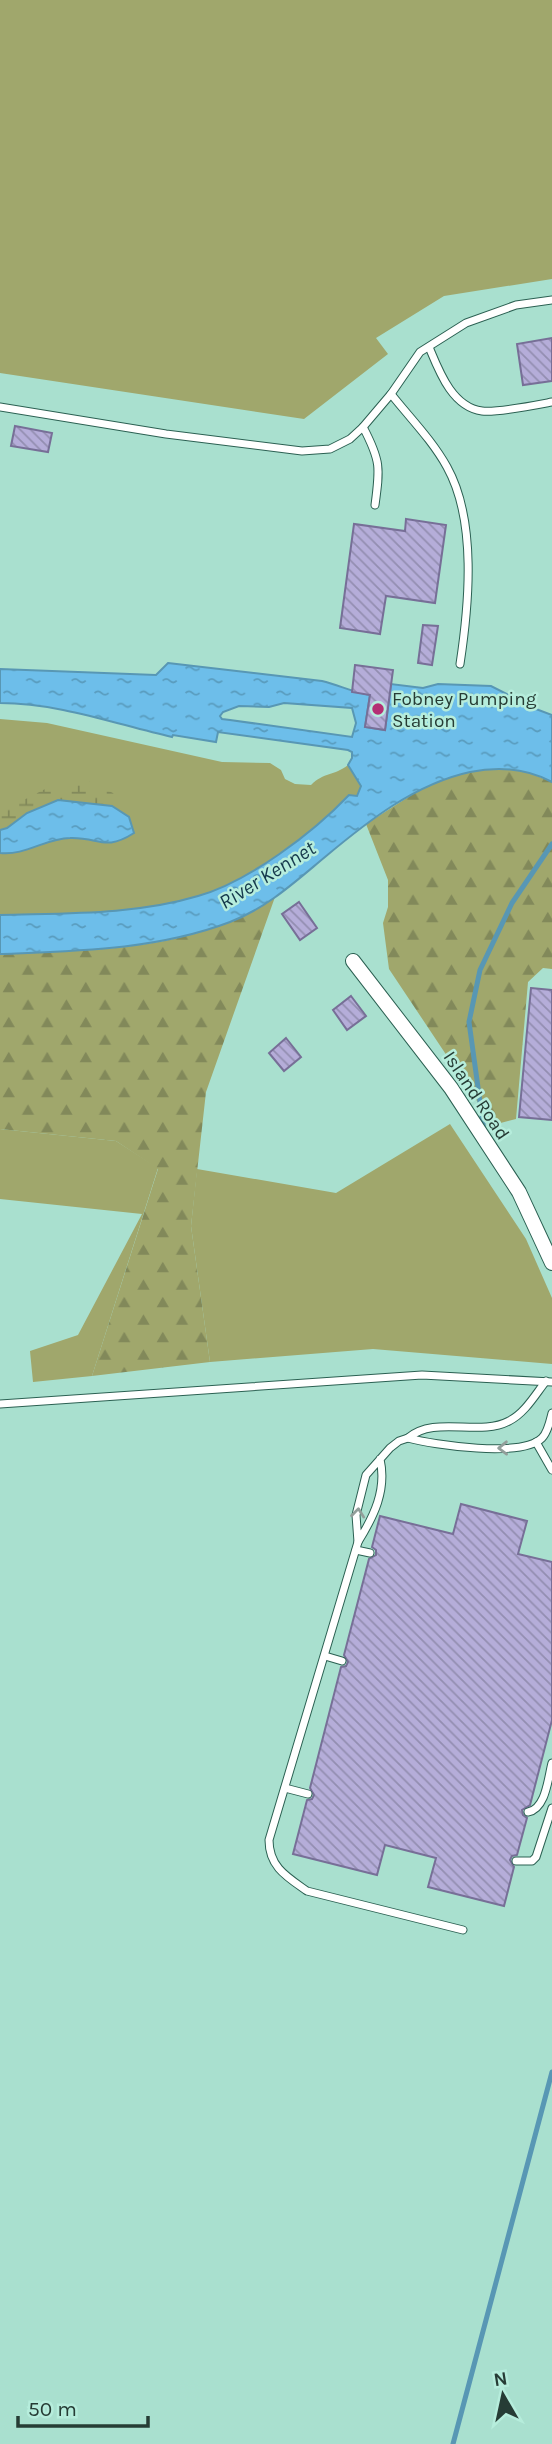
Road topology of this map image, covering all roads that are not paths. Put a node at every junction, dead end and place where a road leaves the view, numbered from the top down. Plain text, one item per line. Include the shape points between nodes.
1 (552, 300) edge
2 (429, 347) junction
3 (390, 394) junction
4 (552, 402) edge
5 (0, 407) edge
6 (363, 427) junction
7 (374, 505) dead end
8 (460, 664) dead end
9 (353, 961) dead end
10 (552, 1263) edge
11 (549, 1381) edge
12 (0, 1404) edge
13 (552, 1413) edge
14 (408, 1438) junction
15 (536, 1442) junction
16 (380, 1459) junction
17 (552, 1470) edge
18 (357, 1546) junction
19 (370, 1553) dead end
20 (325, 1656) junction
21 (342, 1661) dead end
22 (552, 1763) edge
23 (285, 1787) junction
24 (308, 1794) dead end
25 (552, 1808) edge
26 (528, 1812) dead end
27 (516, 1861) dead end
28 (463, 1930) dead end

1 - 2 lane via 516,305 466,323
2 - 3 lane via 420,352
2 - 4 lane via 456,397 468,407 483,412
3 - 6 lane
3 - 8 lane via 448,468 461,505 467,580
5 - 6 lane via 302,451 330,449
6 - 7 lane via 380,470
9 - 10 street, Island Road via 451,1088 519,1192
11 - 12 lane via 422,1375
11 - 14 lane via 508,1422 434,1428
13 - 15 lane via 543,1437
15 -> 14 lane via 499,1448 435,1445
14 - 16 lane
15 - 17 lane
16 - 18 lane via 383,1478 376,1512
18 -> 16 lane via 356,1515 366,1475
18 - 19 lane
18 - 20 lane
20 - 21 lane
20 - 23 lane
22 - 26 lane via 540,1805
23 - 24 lane
23 - 28 lane via 269,1849 276,1868 286,1877 307,1891
25 - 27 lane via 536,1857

